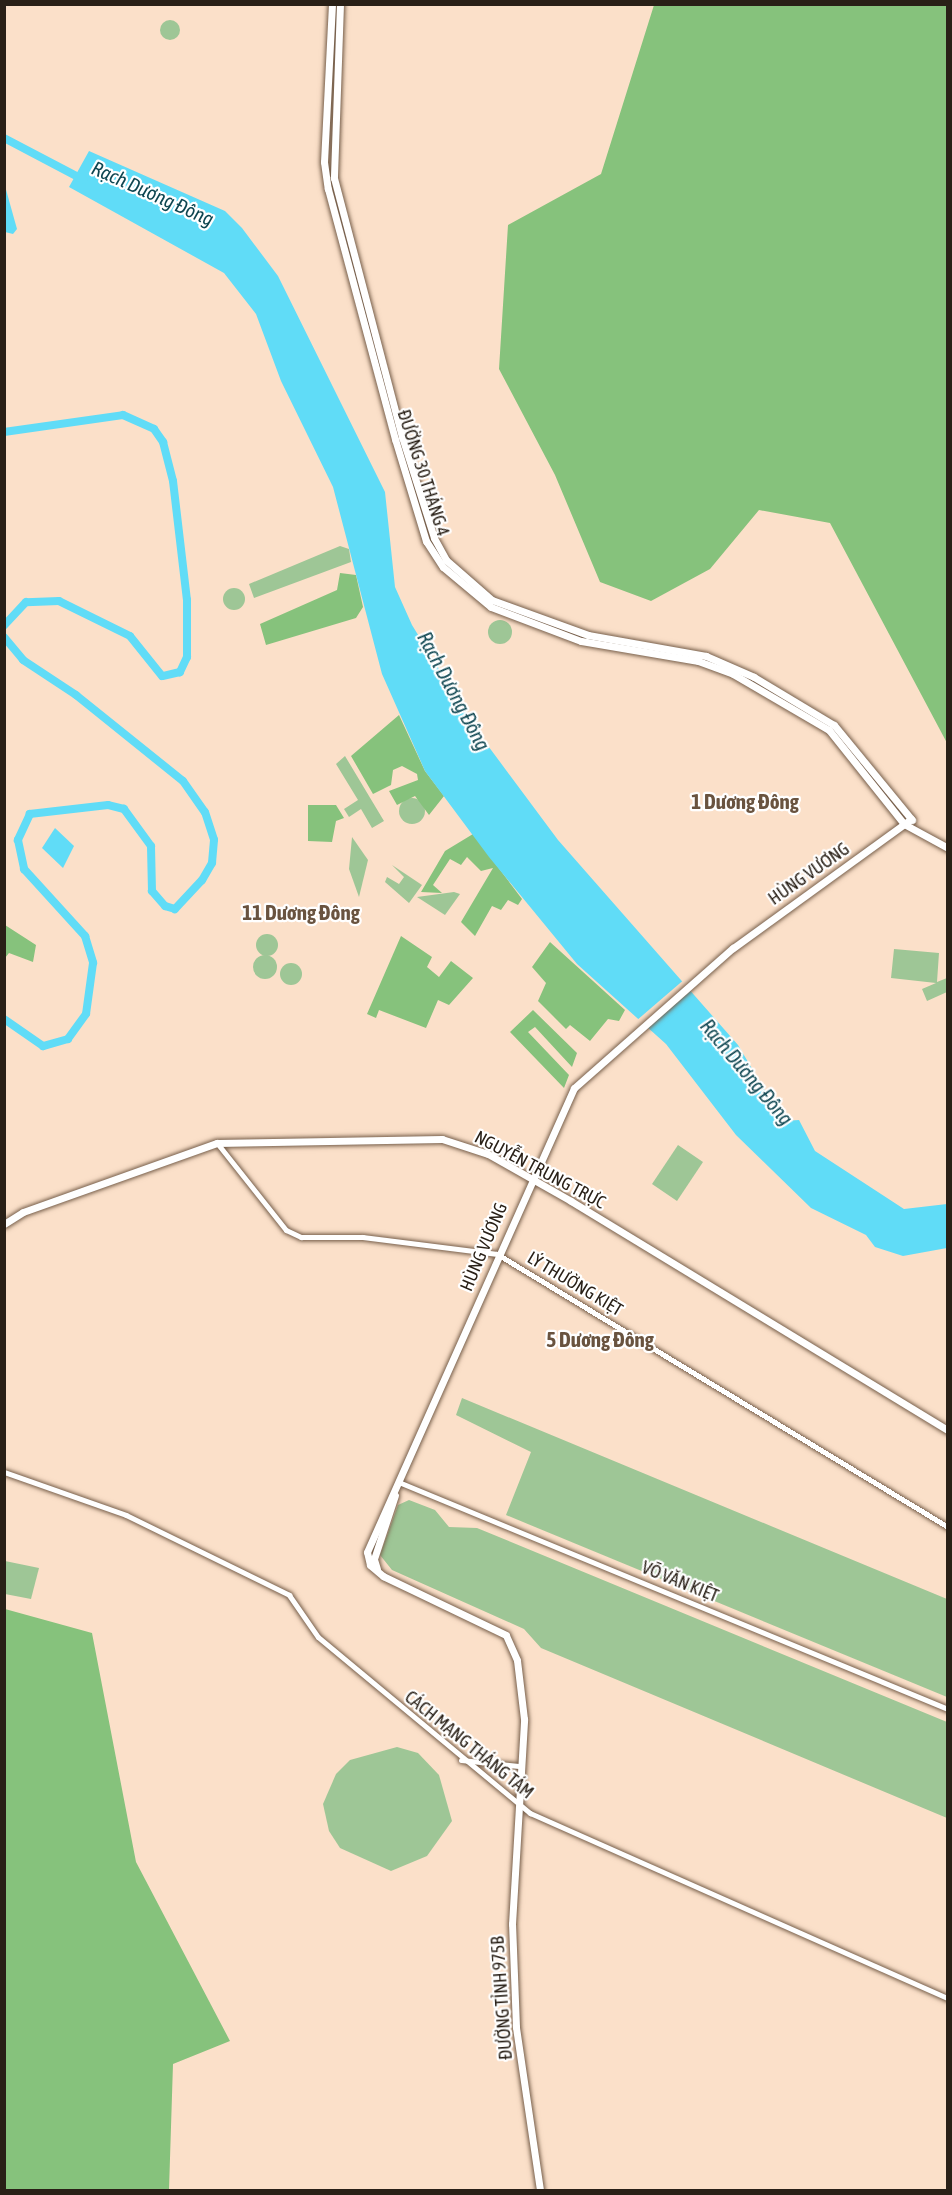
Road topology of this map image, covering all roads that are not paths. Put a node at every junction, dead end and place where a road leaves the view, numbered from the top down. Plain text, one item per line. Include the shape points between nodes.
1 (332, 4) edge
2 (340, 4) edge
3 (332, 90) junction
4 (907, 821) junction
5 (948, 848) edge
6 (217, 1143) junction
7 (531, 1178) junction
8 (4, 1224) edge
9 (497, 1254) junction
10 (948, 1430) edge
11 (4, 1472) edge
12 (400, 1483) junction
13 (948, 1527) edge
14 (948, 1709) edge
15 (460, 1760) junction
16 (519, 1766) junction
17 (517, 1802) junction
18 (948, 1998) edge
19 (540, 2190) edge

1 - 3 main road, ĐƯỜNG 30 THÁNG 4
2 - 3 main road, ĐƯỜNG 30 THÁNG 4
3 - 4 main road, ĐƯỜNG 30 THÁNG 4 via 333,169 339,217 430,539 462,579 490,603 582,637 699,658 752,681 832,728
4 - 5 main road, ĐƯỜNG 30 THÁNG 4
4 - 7 main road, HÙNG VƯƠNG via 698,977 574,1088
6 - 7 main road, NGUYỄN TRUNG TRỰC via 442,1139 483,1152
6 - 8 main road, NGUYỄN TRUNG TRỰC via 23,1212
6 - 9 street, LÝ THƯỜNG KIỆT via 279,1224 302,1237 363,1237
7 - 9 main road, HÙNG VƯƠNG
7 - 10 main road, NGUYỄN TRUNG TRỰC
9 - 12 main road, HÙNG VƯƠNG
9 - 13 street, LÝ THƯỜNG KIỆT
11 - 15 street, CÁCH MẠNG THÁNG TÁM via 126,1515 289,1595 318,1637
12 - 14 street, VÕ VĂN KIỆT
12 - 16 main road, HÙNG VƯƠNG via 374,1559 383,1575 500,1632 511,1642 524,1704
15 - 16 street
15 - 17 street, CÁCH MẠNG THÁNG TÁM
16 - 17 main road, HÙNG VƯƠNG
17 - 18 street, CÁCH MẠNG THÁNG TÁM via 530,1813
17 - 19 main road, ĐƯỜNG TỈNH 975B via 516,2027

